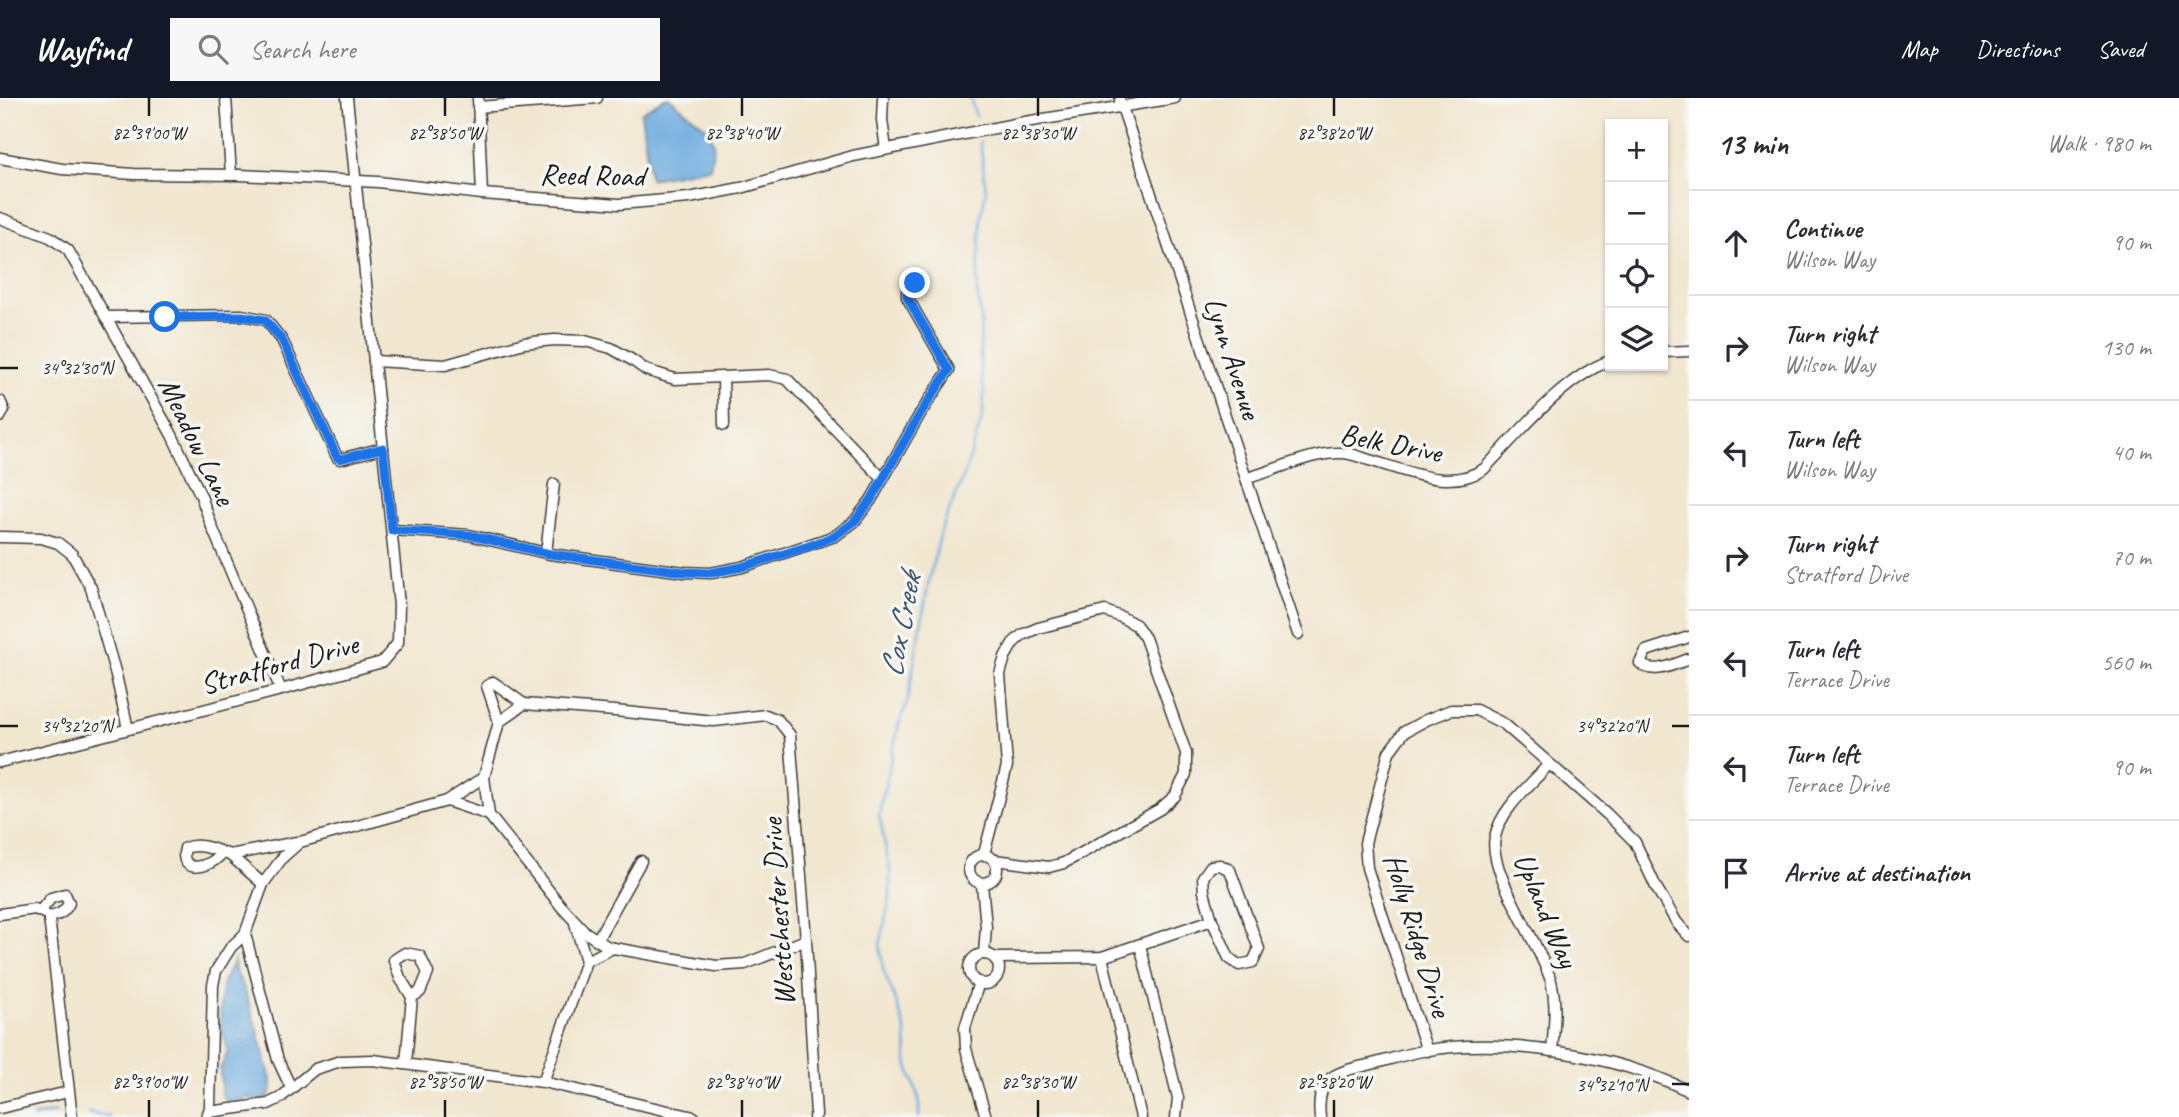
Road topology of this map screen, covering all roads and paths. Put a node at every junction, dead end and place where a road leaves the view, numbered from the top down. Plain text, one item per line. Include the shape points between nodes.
1 (226, 98) edge
2 (347, 98) edge
3 (597, 98) edge
4 (883, 98) edge
5 (1175, 98) edge
6 (576, 99) edge
7 (1121, 101) edge
8 (478, 103) edge
9 (886, 149) junction
10 (0, 158) edge
11 (230, 175) junction
12 (355, 181) junction
13 (482, 194) junction
14 (0, 218) edge
15 (915, 283) dead end
16 (106, 317) junction
17 (1689, 351) edge
18 (1668, 352) edge
19 (374, 362) junction
20 (1605, 363) edge
21 (723, 378) junction
22 (0, 401) edge
23 (0, 417) edge
24 (724, 425) dead end
25 (383, 448) junction
26 (1247, 478) junction
27 (883, 479) junction
28 (554, 484) dead end
29 (392, 530) junction
30 (0, 537) edge
31 (546, 553) junction
32 (1298, 634) dead end
33 (1689, 637) edge
34 (1689, 659) edge
35 (281, 690) junction
36 (524, 704) junction
37 (499, 722) junction
38 (128, 729) junction
39 (0, 762) edge
40 (1549, 764) junction
41 (484, 777) junction
42 (447, 801) junction
43 (489, 815) junction
44 (300, 842) junction
45 (984, 854) junction
46 (995, 860) junction
47 (641, 861) dead end
48 (263, 884) junction
49 (982, 884) junction
50 (0, 914) edge
51 (574, 920) junction
52 (1213, 920) junction
53 (245, 934) junction
54 (1689, 936) edge
55 (597, 940) junction
56 (806, 940) junction
57 (1140, 945) junction
58 (613, 948) junction
59 (990, 956) junction
60 (1101, 957) junction
61 (586, 961) junction
62 (979, 982) junction
63 (412, 997) dead end
64 (1427, 1051) junction
65 (1552, 1051) junction
66 (406, 1063) junction
67 (543, 1082) junction
68 (290, 1088) junction
69 (1689, 1091) edge
70 (68, 1092) junction
71 (0, 1108) edge
72 (208, 1115) edge
73 (816, 1116) edge
74 (72, 1117) edge
75 (694, 1117) edge
76 (986, 1117) edge
77 (1141, 1117) edge
78 (1176, 1117) edge
79 (1320, 1117) edge

1 - 11 street
2 - 12 street, Stratford Drive
3 - 6 street
4 - 9 street
5 - 7 street, Reed Road
6 - 8 street
7 - 9 street, Reed Road
7 - 26 street, Lynn Avenue
8 - 13 street
9 - 13 street, Reed Road via 741,188 680,199 620,204
10 - 11 street, Reed Road via 62,169
11 - 12 street, Reed Road
12 - 13 street, Reed Road
12 - 19 street, Stratford Drive
14 - 16 street, Meadow Lane via 60,242
15 - 27 street via 907,297 949,370
16 - 25 street via 242,316 265,320 282,340 337,457
16 - 35 street, Meadow Lane via 173,435
17 - 18 street
19 - 21 street via 445,365 524,343 585,341 611,348 661,376
19 - 25 street, Stratford Drive
20 - 26 street, Belk Drive via 1575,380 1472,477 1429,477 1346,453 1326,453
21 - 24 street
21 - 27 street via 769,374 787,379
22 - 23 street via 4,410
25 - 29 street, Stratford Drive
26 - 32 street, Lynn Avenue
27 - 31 street via 854,522 835,536 729,570 684,572
28 - 31 street
29 - 31 street via 469,535
29 - 35 street, Stratford Drive via 399,605 398,643 391,654 382,662
30 - 38 street via 41,538 72,554 91,588
33 - 34 street via 1646,651 1640,663 1654,670
35 - 38 street, Stratford Drive
36 - 37 street
36 - 37 street via 493,682 487,686
36 - 56 street, Westchester Drive via 714,721 766,715 778,720 790,735
37 - 41 street
38 - 39 street, Stratford Drive
40 - 54 street, Holly Ridge Drive via 1635,842 1663,899
40 - 64 street, Holly Ridge Drive via 1504,724 1476,710 1451,710 1426,720 1404,732 1389,752 1365,843 1367,868
40 - 65 street, Upland Way via 1505,814 1494,849 1498,870 1551,982 1555,1013
41 - 42 street
41 - 43 street
42 - 43 street
42 - 44 street
43 - 51 street
44 - 48 street via 282,857
44 - 48 street via 226,854
45 - 46 street
45 - 46 street via 1007,766 1000,674 1013,643 1038,628 1105,611 1136,625 1145,638 1186,753 1183,783 1160,808 1064,863 1049,867
45 - 49 street via 972,859 968,870 972,880
46 - 49 street via 996,875
47 - 55 street
48 - 53 street
49 - 59 street
50 - 70 street via 45,914
51 - 55 street
51 - 61 street
52 - 52 street via 1229,958 1239,965 1253,962 1259,948 1230,870 1220,865 1211,866 1203,877
52 - 57 street
53 - 68 street via 278,1060
53 - 72 street via 231,947 213,985
55 - 58 street
56 - 58 street via 745,964 726,965
56 - 73 street, Westchester Drive
57 - 60 street
57 - 78 street via 1178,1098
58 - 61 street
59 - 60 street
59 - 62 street via 999,969 995,979
59 - 62 street via 974,958 969,969
60 - 77 street
61 - 67 street
62 - 76 street via 965,1028 965,1049
63 - 66 street
64 - 65 street via 1481,1047
64 - 79 street via 1334,1074 1318,1100
65 - 69 street via 1661,1077
66 - 67 street
66 - 68 street via 341,1061 315,1069
67 - 75 street
68 - 72 street via 268,1104
70 - 71 street
70 - 74 street

